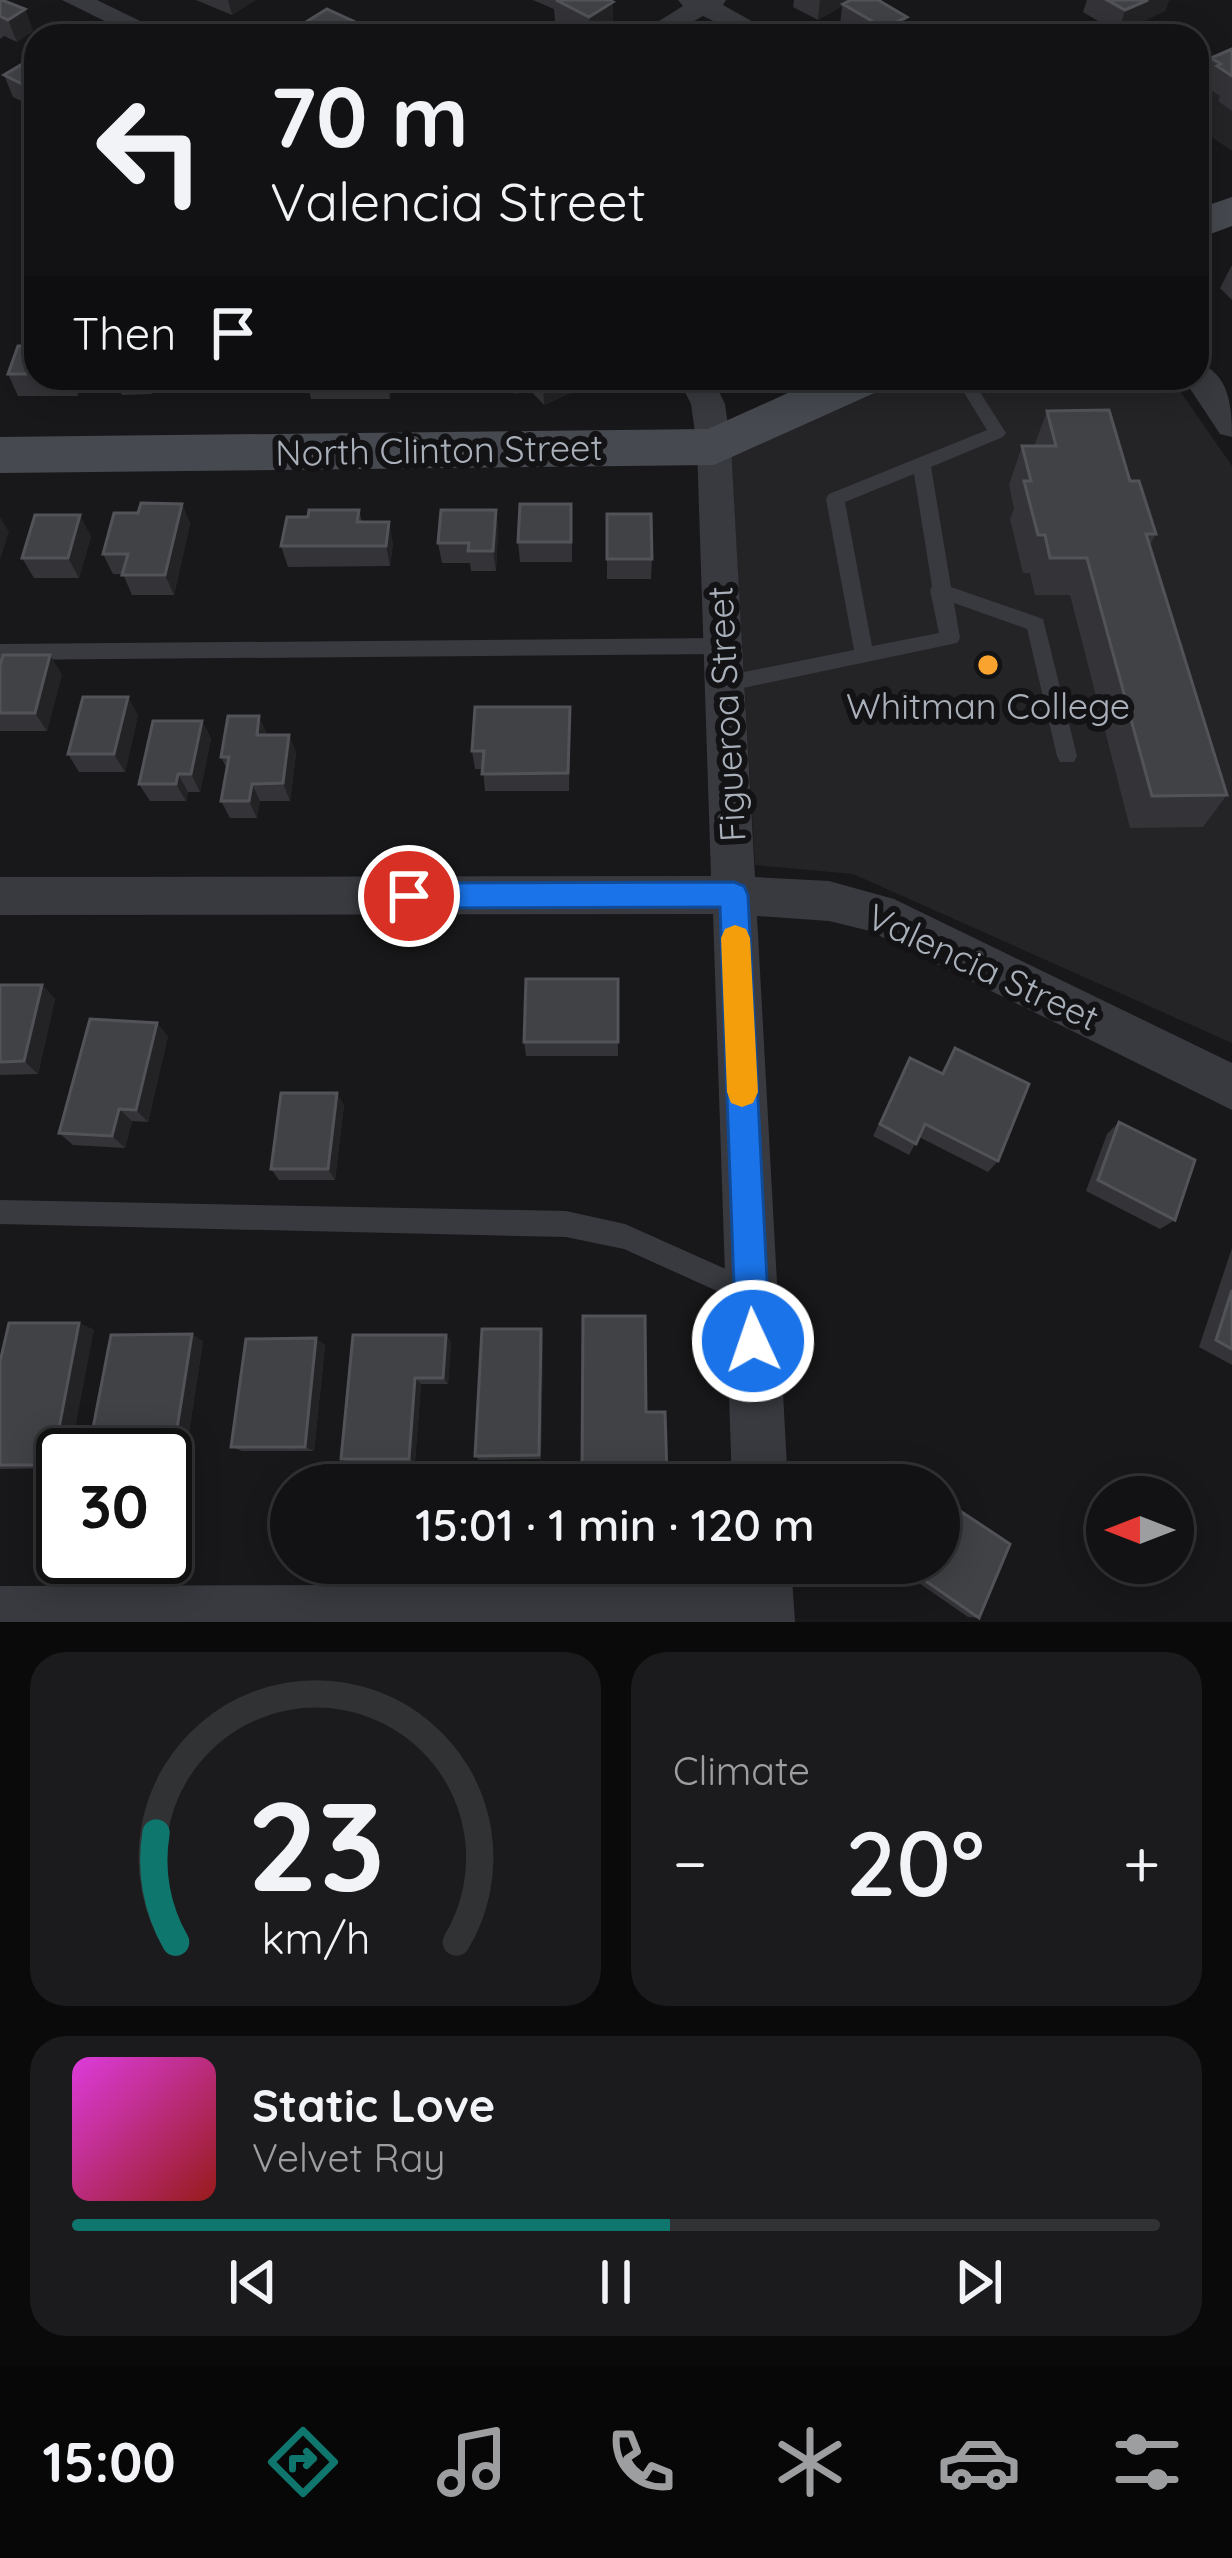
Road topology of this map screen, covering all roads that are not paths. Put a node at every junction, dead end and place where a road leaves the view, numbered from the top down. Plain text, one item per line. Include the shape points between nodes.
1 (75, 0) edge
2 (703, 2) edge
3 (122, 7) edge
4 (667, 24) edge
5 (743, 24) edge
6 (701, 390) edge
7 (838, 390) edge
8 (970, 390) edge
9 (1208, 390) edge
10 (1232, 425) edge
11 (714, 447) junction
12 (0, 454) edge
13 (921, 463) junction
14 (939, 590) junction
15 (0, 652) edge
16 (864, 654) junction
17 (723, 666) junction
18 (1067, 756) dead end
19 (734, 895) junction
20 (0, 896) edge
21 (1232, 1087) edge
22 (0, 1212) edge
23 (751, 1293) junction
24 (759, 1464) edge
25 (765, 1599) edge
26 (0, 1616) edge

1 - 3 street
2 - 4 street
2 - 5 street
6 - 11 street, Figueroa Street
7 - 11 main road, North Clinton Street
8 - 13 lane via 997,433
9 - 10 street
11 - 12 main road, North Clinton Street
11 - 17 street, Figueroa Street
13 - 14 lane
13 - 16 lane via 836,499
14 - 16 lane via 950,638
14 - 18 lane via 1036,624
15 - 17 lane
16 - 17 lane
17 - 19 street, Figueroa Street
19 - 20 street, Valencia Street
19 - 21 street, Valencia Street via 878,913
19 - 23 street, Figueroa Street
22 - 23 lane via 566,1224 625,1237
23 - 24 street, Figueroa Street
25 - 26 street

